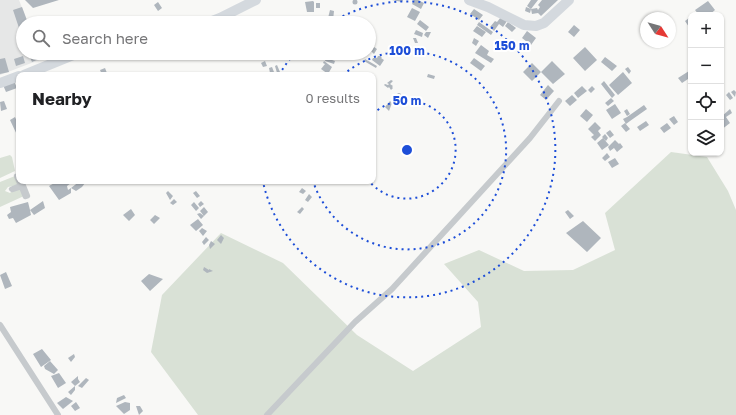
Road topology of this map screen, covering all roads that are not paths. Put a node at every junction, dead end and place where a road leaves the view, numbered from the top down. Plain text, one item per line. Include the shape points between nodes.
1 (256, 0) edge
2 (468, 0) edge
3 (569, 0) edge
4 (224, 16) edge
5 (61, 60) edge
6 (31, 72) edge
7 (16, 77) edge
8 (0, 82) edge
9 (559, 101) dead end
10 (20, 184) edge
11 (23, 184) edge
12 (0, 325) edge
13 (58, 415) edge
14 (267, 415) edge

1 - 4 main road
2 - 3 main road via 524,25 536,26 544,23
5 - 6 main road
7 - 8 main road
9 - 14 street via 530,138 392,289 355,322
10 - 11 street via 11,189 21,187 25,197 28,196
12 - 13 street

